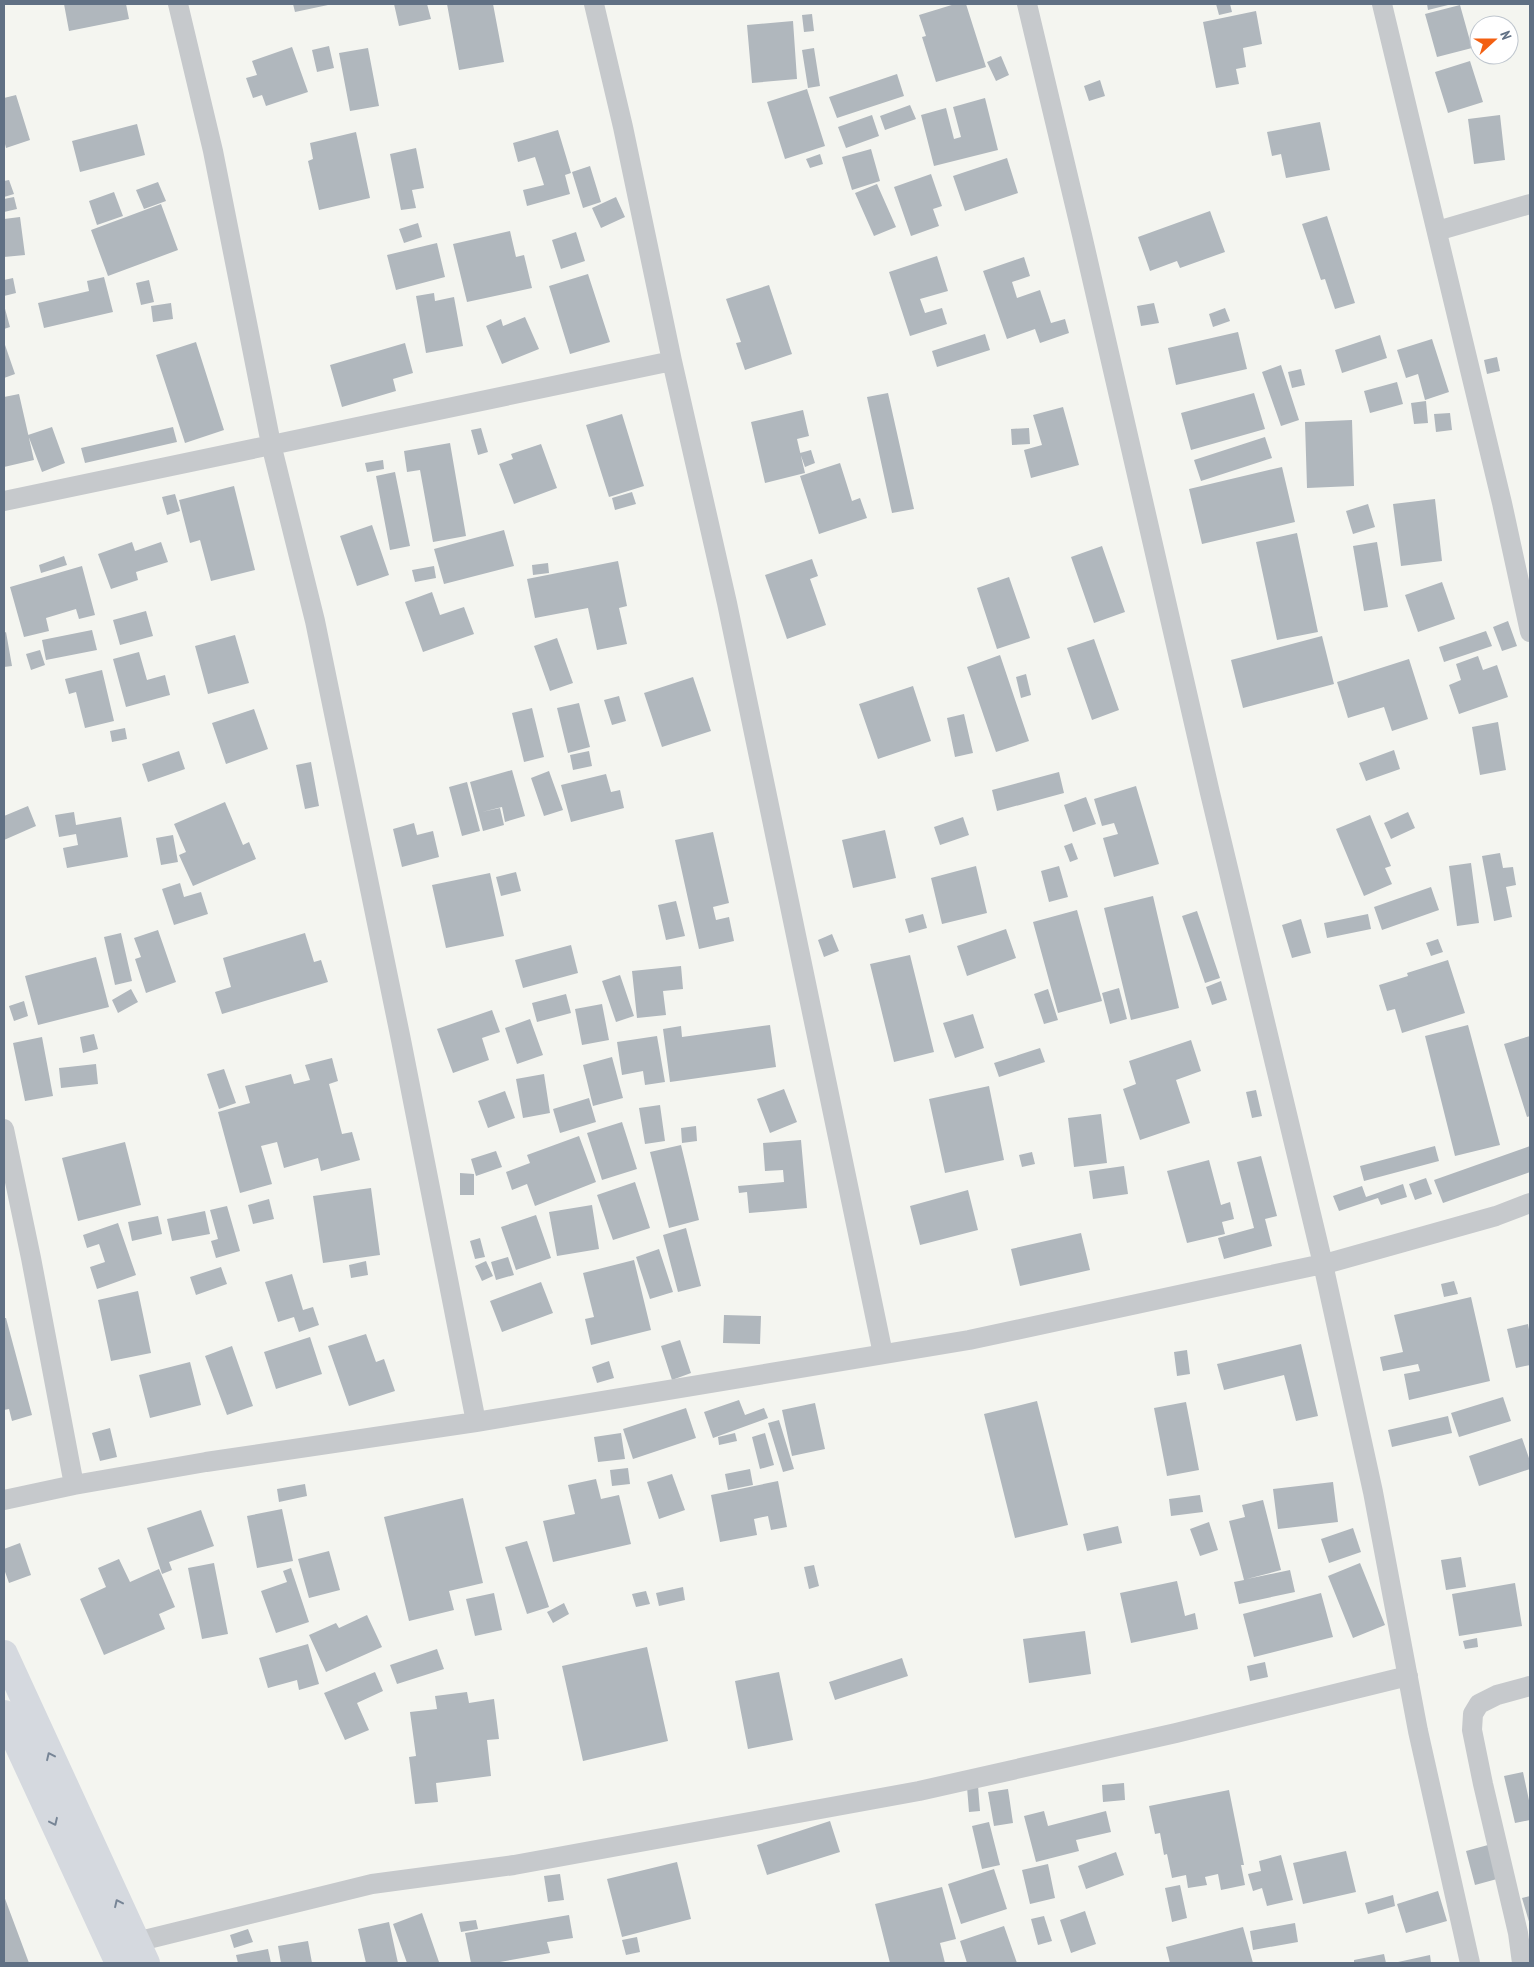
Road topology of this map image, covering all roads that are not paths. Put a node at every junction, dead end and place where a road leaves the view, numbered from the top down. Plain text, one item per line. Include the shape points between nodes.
1 (178, 4) edge
2 (594, 4) edge
3 (1027, 4) edge
4 (1382, 4) edge
5 (1530, 204) edge
6 (1437, 231) junction
7 (672, 361) junction
8 (272, 444) junction
9 (4, 501) edge
10 (1530, 632) edge
11 (4, 1129) edge
12 (1530, 1203) edge
13 (1323, 1264) junction
14 (883, 1354) junction
15 (476, 1422) junction
16 (74, 1485) junction
17 (4, 1500) edge
18 (4, 1654) edge
19 (1408, 1676) junction
20 (1530, 1686) edge
21 (4, 1714) edge
22 (141, 1953) edge
23 (119, 1963) edge
24 (1470, 1963) edge
25 (1522, 1963) edge

1 - 8 street via 213,151
2 - 7 street
3 - 13 street
4 - 6 street
5 - 6 street
6 - 10 street
7 - 8 street
7 - 14 street via 728,603
8 - 9 street
8 - 15 street via 315,621
11 - 16 street
12 - 13 street via 1496,1216
13 - 14 street via 969,1340
13 - 19 street via 1373,1492
14 - 15 street
15 - 16 street
16 - 17 street
22 -> 18 street
19 - 22 street via 919,1791 514,1865 372,1884
19 - 24 street
20 - 25 street via 1479,1704 1473,1714 1472,1730
21 -> 23 street

